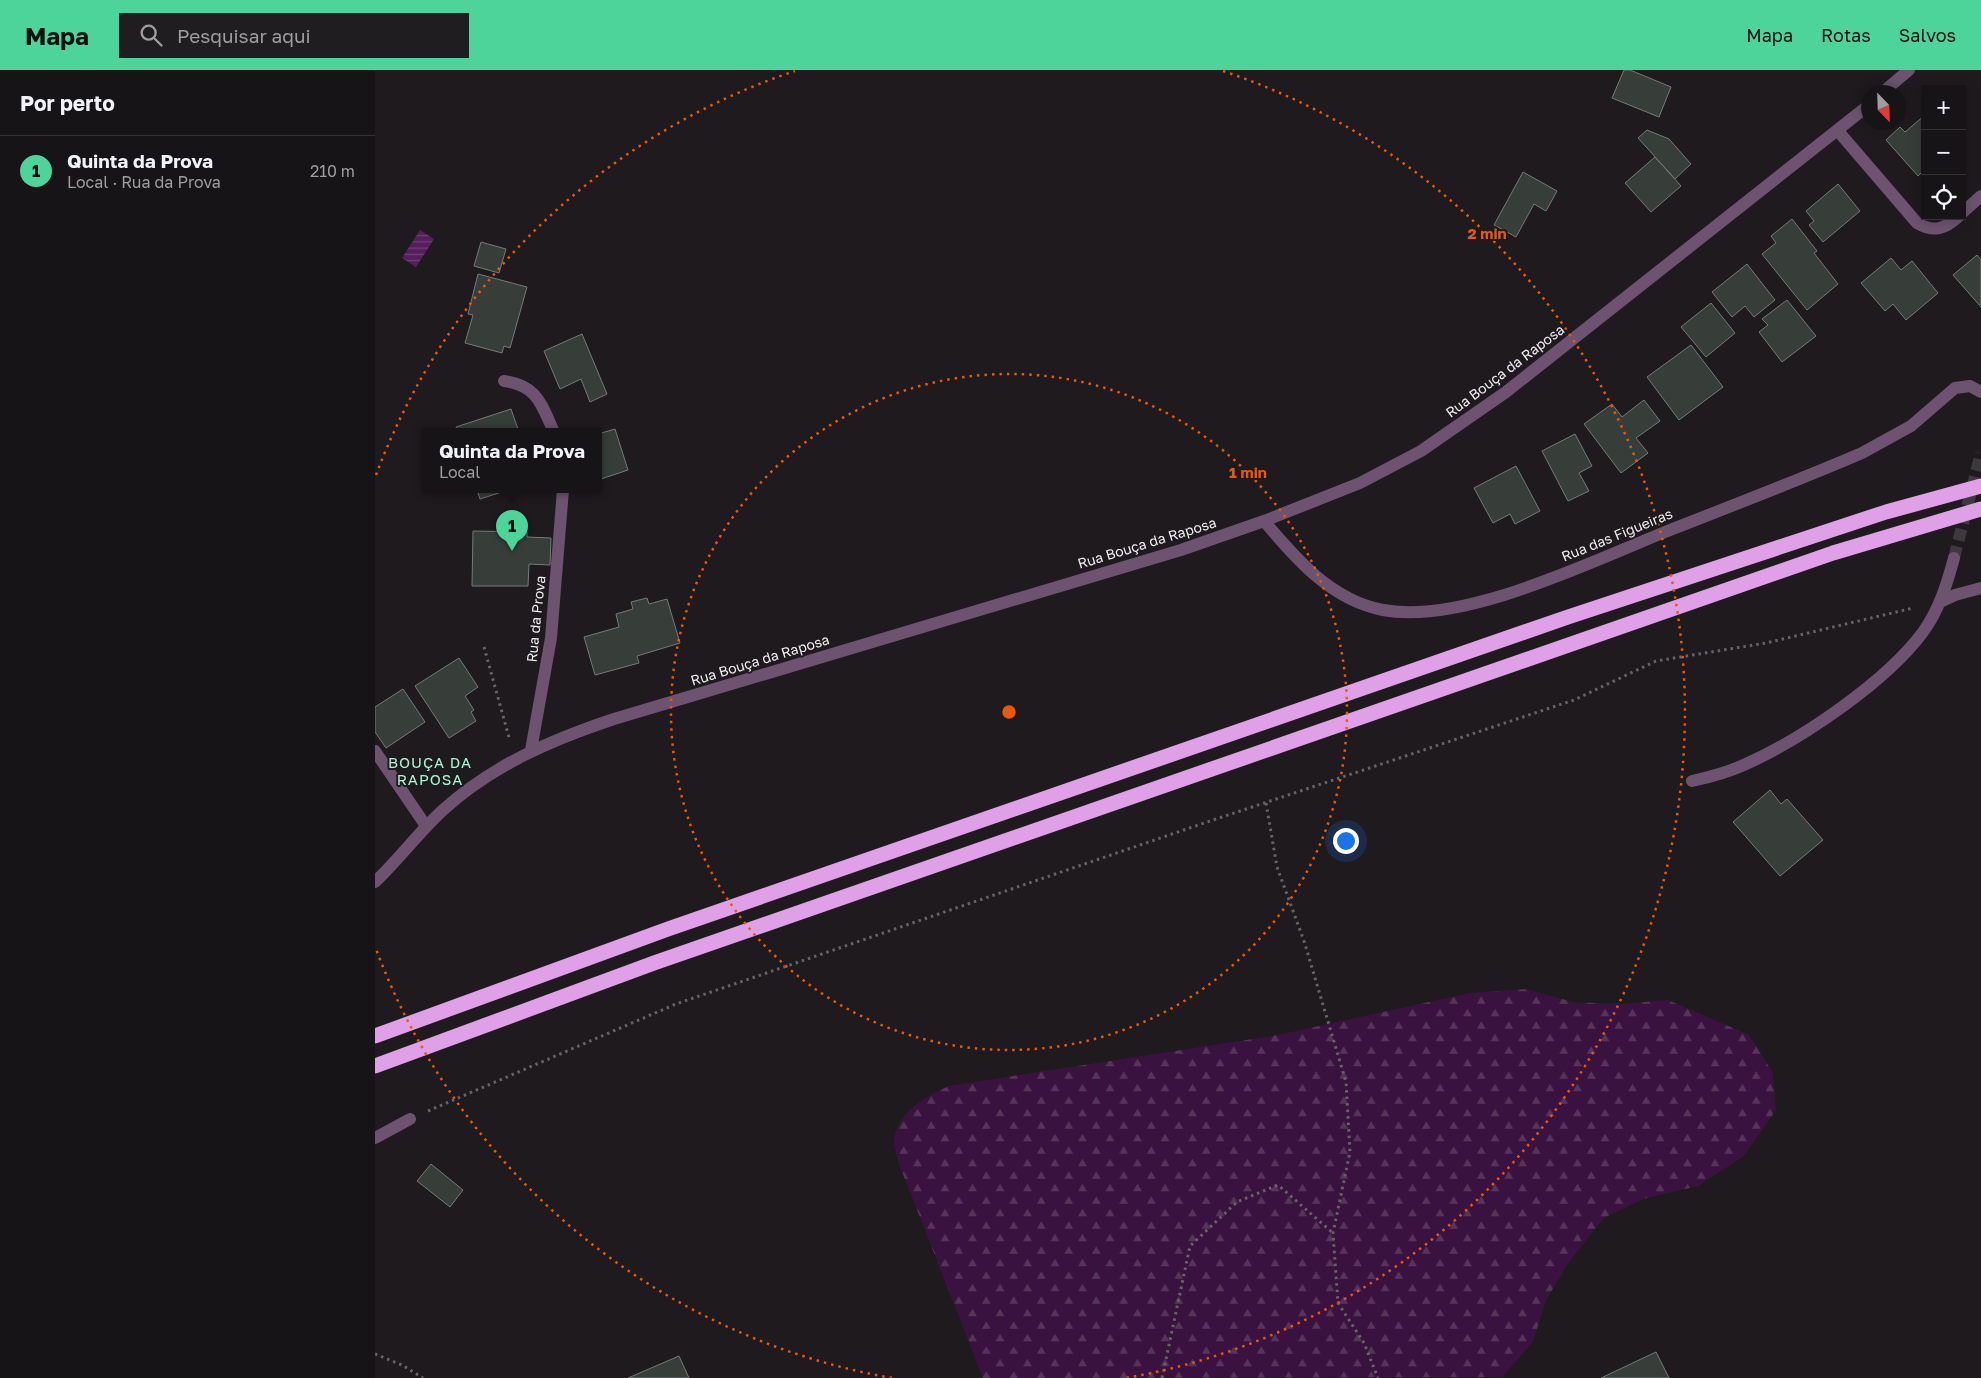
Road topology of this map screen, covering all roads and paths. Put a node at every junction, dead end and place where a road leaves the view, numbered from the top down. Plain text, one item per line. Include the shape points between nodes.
1 (1909, 70) edge
2 (1891, 85) edge
3 (1861, 112) edge
4 (1838, 131) junction
5 (1981, 196) edge
6 (1966, 209) edge
7 (1953, 220) edge
8 (504, 381) dead end
9 (1981, 392) edge
10 (552, 428) edge
11 (1981, 486) edge
12 (563, 493) edge
13 (1981, 509) edge
14 (1264, 521) junction
15 (1954, 558) tunnel mouth
16 (1981, 588) edge
17 (1940, 602) junction
18 (484, 646) dead end
19 (531, 750) junction
20 (375, 751) edge
21 (515, 758) junction
22 (1692, 781) dead end
23 (1266, 802) junction
24 (426, 826) junction
25 (375, 882) edge
26 (375, 1036) edge
27 (375, 1066) edge
28 (409, 1119) joint
29 (375, 1138) edge
30 (1333, 1233) junction
31 (375, 1354) edge
32 (423, 1378) edge
33 (1162, 1378) edge
34 (1378, 1378) edge

1 - 2 street
3 - 4 street, Rua Bouça da Raposa
4 - 7 street via 1917,223 1933,230 1941,229
4 - 14 street, Rua Bouça da Raposa via 1506,392 1421,451 1360,483
5 - 6 street
8 - 10 street via 532,391
9 - 14 street, Rua das Figueiras via 1969,386 1955,388 1911,426 1862,453 1532,585 1454,607 1404,612 1382,610 1359,602 1318,578
11 - 26 highway via 1885,512 1568,617 668,928
12 - 19 street, Rua da Prova via 551,638
13 - 27 highway via 1823,556 663,960
14 - 19 street, Rua Bouça da Raposa via 1181,550 614,719
15 - 17 street
16 - 17 street
17 - 22 street via 1914,643 1870,686 1764,755 1728,771
17 - 23 path via 1766,643 1656,661 1574,700
18 - 21 path
19 - 21 street, Rua Bouça da Raposa
20 - 24 street
21 - 24 street, Rua Bouça da Raposa via 490,772
23 - 28 path via 676,1004
23 - 30 path via 1277,867 1305,941 1346,1082 1350,1152
24 - 25 street, Rua Bouça da Raposa
28 - 29 street
30 - 33 path via 1278,1186 1237,1202 1190,1246
30 - 34 path via 1338,1303 1364,1344
31 - 32 path

